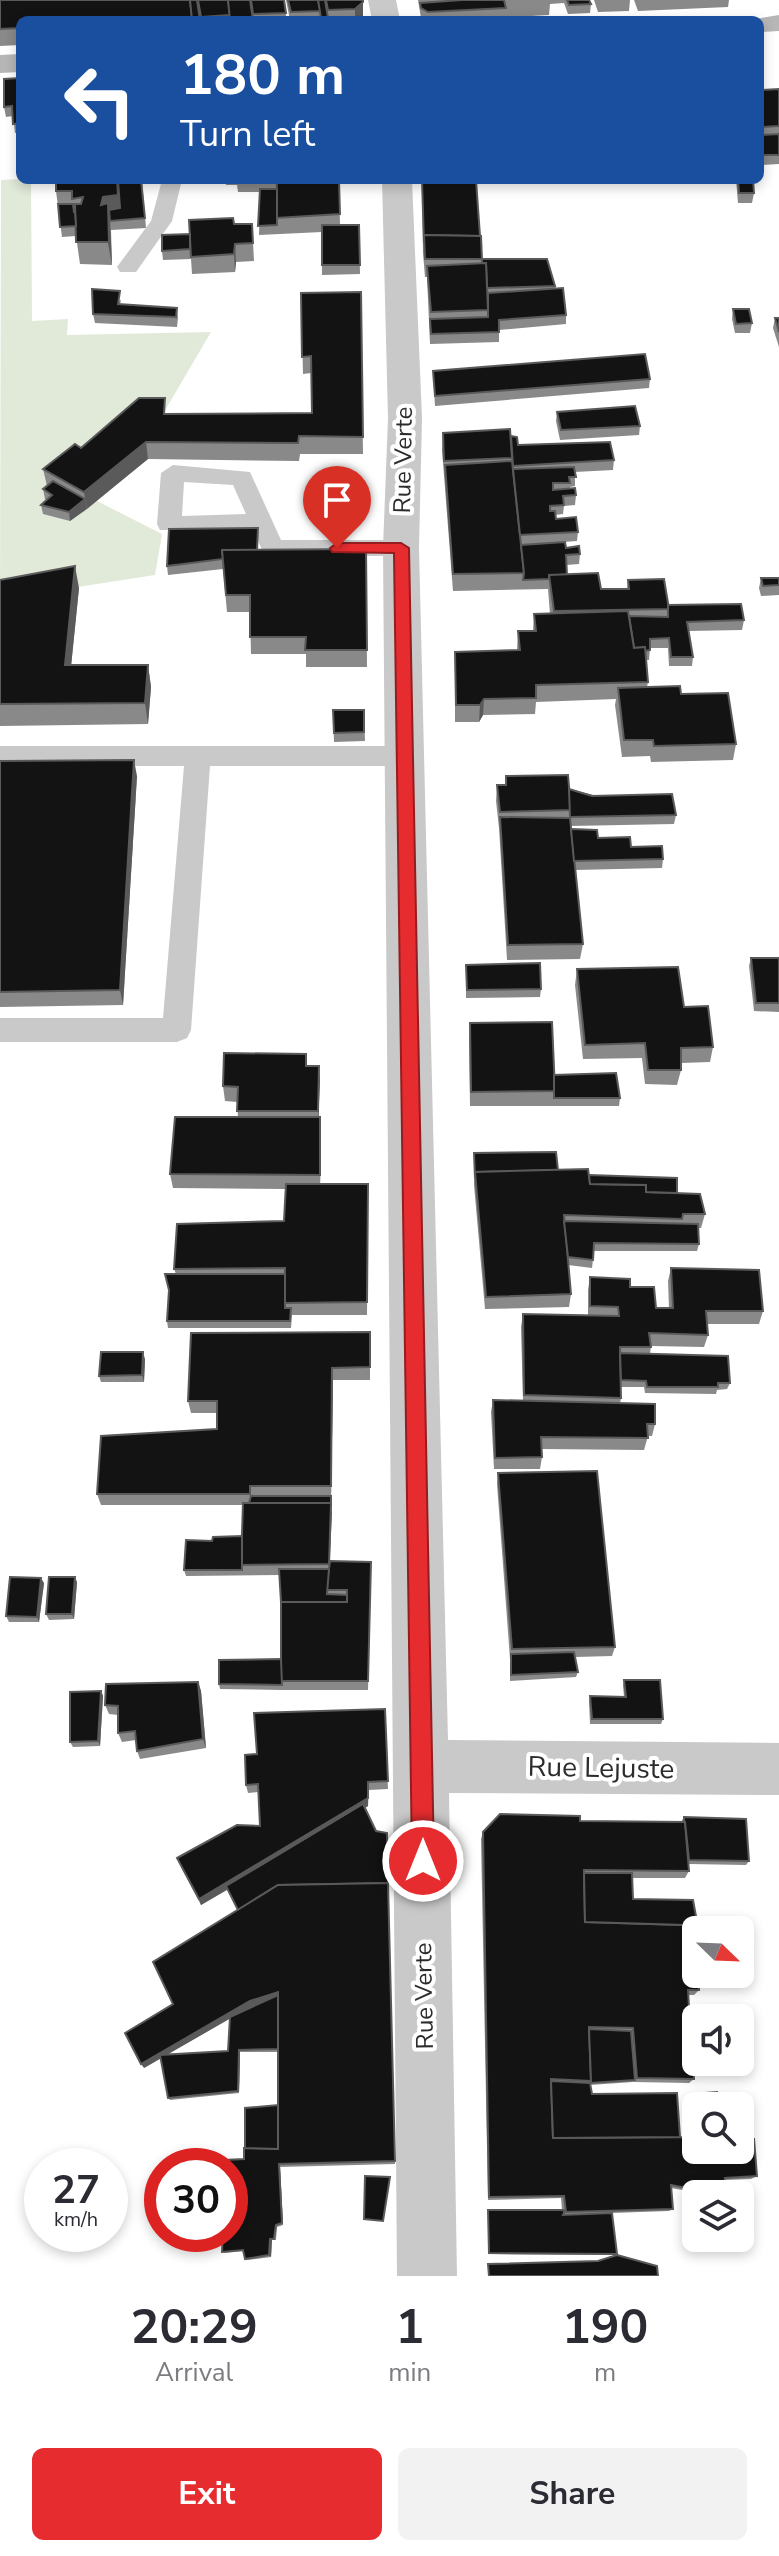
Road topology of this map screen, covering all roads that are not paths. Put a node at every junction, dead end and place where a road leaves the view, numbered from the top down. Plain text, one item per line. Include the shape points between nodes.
1 (171, 184) edge
2 (397, 184) edge
3 (128, 267) dead end
4 (264, 522) dead end
5 (401, 548) junction
6 (0, 756) edge
7 (198, 756) junction
8 (404, 756) junction
9 (0, 1030) edge
10 (422, 1766) junction
11 (779, 1769) edge
12 (427, 2276) edge

1 - 3 lane via 161,221
2 - 5 street, Rue Verte via 405,418
4 - 5 lane via 273,548
5 - 8 street, Rue Verte
6 - 7 lane
7 - 8 lane
7 - 9 lane via 177,1030
8 - 10 street, Rue Verte
10 - 11 street, Rue Lejuste
10 - 12 street, Rue Verte

